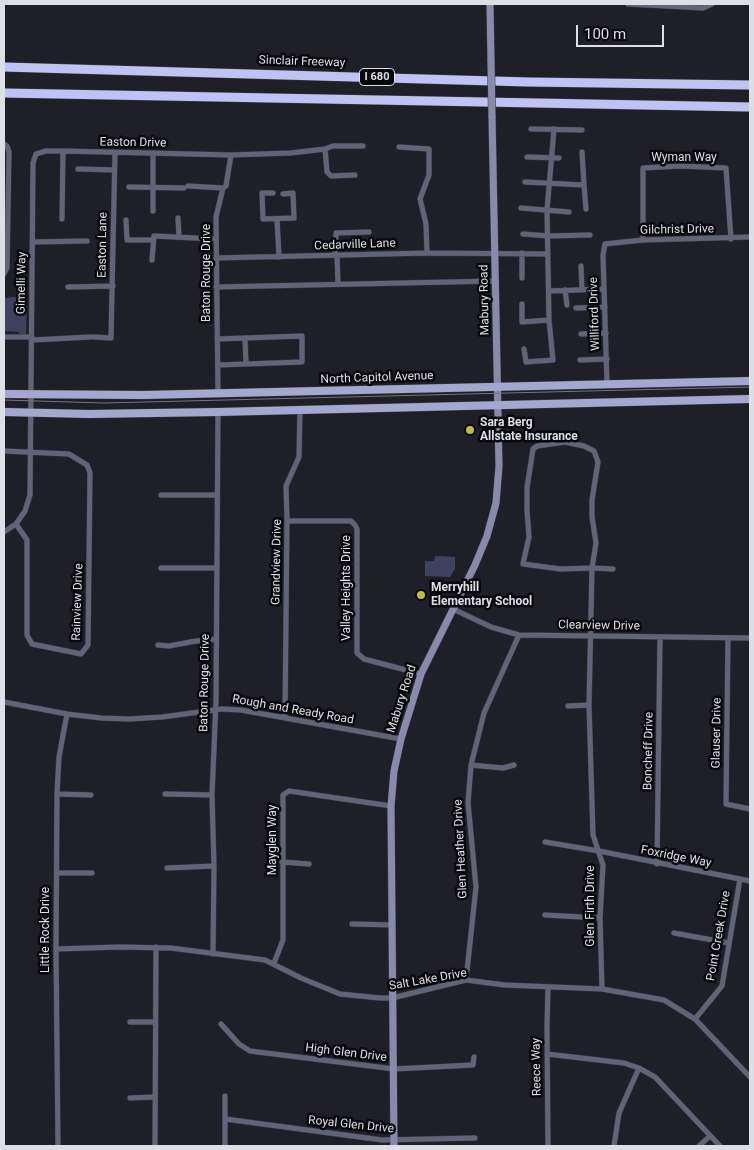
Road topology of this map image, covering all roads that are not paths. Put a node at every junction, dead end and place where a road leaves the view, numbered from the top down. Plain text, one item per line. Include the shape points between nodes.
1 (490, 4) edge
2 (628, 4) edge
3 (712, 4) edge
4 (690, 5) edge
5 (4, 67) edge
6 (750, 85) edge
7 (4, 93) edge
8 (750, 107) edge
9 (531, 129) dead end
10 (554, 130) junction
11 (582, 130) dead end
12 (4, 144) edge
13 (363, 146) dead end
14 (399, 147) dead end
15 (326, 149) junction
16 (63, 151) junction
17 (115, 152) junction
18 (582, 152) dead end
19 (153, 153) junction
20 (36, 154) joint
21 (231, 155) junction
22 (527, 157) dead end
23 (551, 157) junction
24 (559, 158) dead end
25 (78, 169) dead end
26 (114, 170) junction
27 (355, 175) dead end
28 (525, 182) dead end
29 (548, 184) junction
30 (584, 185) junction
31 (129, 187) dead end
32 (154, 188) junction
33 (223, 188) junction
34 (272, 193) dead end
35 (283, 194) dead end
36 (521, 208) dead end
37 (586, 209) dead end
38 (153, 210) dead end
39 (547, 210) junction
40 (569, 212) dead end
41 (178, 218) dead end
42 (62, 219) dead end
43 (277, 219) junction
44 (126, 220) dead end
45 (369, 232) dead end
46 (523, 234) dead end
47 (590, 235) dead end
48 (549, 236) junction
49 (179, 237) junction
50 (750, 238) edge
51 (216, 239) junction
52 (731, 239) junction
53 (153, 240) junction
54 (643, 240) junction
55 (87, 241) dead end
56 (33, 242) junction
57 (605, 244) joint
58 (427, 253) junction
59 (495, 253) junction
60 (522, 253) junction
61 (548, 254) junction
62 (336, 255) junction
63 (279, 257) junction
64 (216, 258) junction
65 (152, 260) dead end
66 (581, 266) dead end
67 (4, 274) edge
68 (522, 278) dead end
69 (496, 281) junction
70 (338, 284) junction
71 (113, 286) junction
72 (68, 287) dead end
73 (216, 287) junction
74 (604, 289) junction
75 (565, 290) junction
76 (582, 290) junction
77 (550, 291) junction
78 (522, 304) dead end
79 (567, 305) dead end
80 (605, 307) junction
81 (576, 308) dead end
82 (549, 320) junction
83 (606, 333) junction
84 (581, 334) dead end
85 (4, 337) edge
86 (245, 338) junction
87 (32, 339) junction
88 (217, 339) junction
89 (524, 349) dead end
90 (607, 359) junction
91 (580, 360) dead end
92 (246, 364) junction
93 (218, 365) junction
94 (750, 380) edge
95 (607, 384) junction
96 (498, 386) junction
97 (4, 394) edge
98 (218, 394) junction
99 (32, 395) junction
100 (750, 399) edge
101 (498, 405) junction
102 (300, 410) junction
103 (4, 412) edge
104 (218, 412) junction
105 (31, 413) junction
106 (4, 451) edge
107 (30, 452) junction
108 (161, 494) dead end
109 (217, 495) junction
110 (287, 521) junction
111 (16, 524) junction
112 (4, 532) edge
113 (161, 568) dead end
114 (216, 568) junction
115 (592, 568) junction
116 (612, 569) dead end
117 (453, 609) junction
118 (519, 635) junction
119 (591, 636) junction
120 (660, 638) junction
121 (728, 638) junction
122 (750, 638) edge
123 (216, 639) junction
124 (158, 645) dead end
125 (421, 674) junction
126 (4, 702) edge
127 (590, 705) junction
128 (568, 706) dead end
129 (215, 710) junction
130 (67, 714) junction
131 (285, 718) junction
132 (400, 739) junction
133 (514, 764) dead end
134 (471, 765) junction
135 (56, 794) junction
136 (165, 794) dead end
137 (91, 795) dead end
138 (212, 795) junction
139 (391, 806) junction
140 (750, 809) edge
141 (545, 842) dead end
142 (598, 851) junction
143 (282, 862) junction
144 (309, 864) dead end
145 (657, 864) junction
146 (214, 866) junction
147 (167, 868) dead end
148 (57, 873) junction
149 (92, 873) dead end
150 (740, 879) junction
151 (750, 881) edge
152 (545, 915) dead end
153 (600, 918) junction
154 (352, 924) dead end
155 (392, 926) junction
156 (674, 933) dead end
157 (729, 943) junction
158 (156, 948) junction
159 (56, 949) junction
160 (212, 954) junction
161 (274, 963) junction
162 (466, 980) junction
163 (548, 987) junction
164 (602, 989) junction
165 (392, 998) junction
166 (696, 1019) junction
167 (130, 1022) dead end
168 (155, 1022) junction
169 (221, 1024) dead end
170 (547, 1054) junction
171 (474, 1057) dead end
172 (639, 1068) junction
173 (394, 1069) junction
174 (750, 1077) edge
175 (224, 1096) dead end
176 (155, 1097) junction
177 (130, 1098) dead end
178 (225, 1120) junction
179 (710, 1136) junction
180 (474, 1138) dead end
181 (394, 1143) edge
182 (58, 1146) edge
183 (155, 1146) edge
184 (226, 1146) edge
185 (548, 1146) edge
186 (614, 1146) edge
187 (700, 1146) edge
188 (720, 1146) edge

1 - 59 main road, Mabury Road, bridge
2 - 4 street
3 - 4 street via 703,8
5 - 6 highway, Sinclair Freeway / I 680
7 - 8 highway, I 680
9 - 10 street
10 - 11 street
10 - 23 street
12 - 67 street via 9,152 7,268
13 - 15 street, Easton Drive
14 - 58 street via 430,149 429,175 420,199 426,224
15 - 21 street, Easton Drive
15 - 27 street via 327,172 331,176
16 - 17 street, Easton Drive
16 - 20 street, Easton Drive
16 - 42 street
17 - 19 street, Easton Drive
17 - 26 street, Easton Lane
18 - 30 street
19 - 21 street, Easton Drive
19 - 32 street
20 - 56 street, Gimelli Way via 33,163
21 - 33 street, Baton Rouge Drive
22 - 23 street
23 - 24 street
23 - 29 street
25 - 26 street
26 - 71 street, Easton Lane
28 - 29 street
29 - 30 street
29 - 39 street
30 - 37 street
31 - 32 street
32 - 33 street
32 - 38 street
33 - 51 street, Baton Rouge Drive via 216,217
34 - 43 street via 262,193 263,219
35 - 43 street via 293,193 294,218
36 - 39 street
39 - 40 street
39 - 48 street
41 - 49 street
43 - 63 street
44 - 53 street via 127,240
45 - 62 street via 336,233
46 - 48 street
47 - 48 street
48 - 61 street
49 - 51 street
49 - 53 street via 154,236
50 - 52 street, Gilchrist Drive
51 - 64 street, Baton Rouge Drive
52 - 54 street, Gilchrist Drive
52 - 54 street, Wyman Way via 726,168 680,166 642,168
53 - 65 street
54 - 57 street, Gilchrist Drive
55 - 56 street
56 - 87 street, Gimelli Way
57 - 74 street, Williford Drive
58 - 59 street, Cedarville Lane
58 - 62 street, Cedarville Lane
59 - 60 street, Cedarville Lane
59 - 69 main road, Mabury Road
60 - 61 street, Cedarville Lane
60 - 68 street
61 - 77 street
62 - 63 street, Cedarville Lane
62 - 70 street
63 - 64 street, Cedarville Lane
64 - 73 street, Baton Rouge Drive
66 - 76 street
69 - 70 street
69 - 96 main road, Mabury Road
70 - 73 street
71 - 72 street
71 - 87 street, Easton Lane via 111,338
73 - 88 street, Baton Rouge Drive
74 - 76 street
74 - 80 street, Williford Drive
75 - 76 street
75 - 77 street
75 - 79 street
77 - 82 street
78 - 82 street via 522,322
80 - 81 street
80 - 83 street, Williford Drive
82 - 89 street via 552,360 526,362
83 - 84 street
83 - 90 street, Williford Drive
85 - 87 street
86 - 88 street
86 - 92 street
86 - 92 street via 302,336 302,362
87 - 99 street, Gimelli Way
88 - 93 street, Baton Rouge Drive
90 - 91 street
90 - 95 street, Williford Drive
92 - 93 street
93 - 98 street, Baton Rouge Drive
94 - 95 main road, North Capitol Avenue
95 - 96 main road, North Capitol Avenue
96 - 98 main road, North Capitol Avenue
96 - 101 main road, Mabury Road
97 - 99 main road, North Capitol Avenue
98 - 99 main road, North Capitol Avenue
99 - 105 street, Gimelli Way
100 - 101 main road
101 - 102 main road
101 - 117 main road, Mabury Road via 496,503 475,565
102 - 104 main road
102 - 110 street, Grandview Drive via 299,457 286,486
103 - 105 main road
104 - 105 main road
104 - 109 street, Baton Rouge Drive
105 - 107 street, Gimelli Way
106 - 107 street
107 - 111 street, Gimelli Way via 30,495 26,511
107 - 111 street, Rainview Drive via 69,454 87,465 90,473 88,645 80,654 32,644 27,635 27,540
108 - 109 street
109 - 114 street, Baton Rouge Drive
110 - 125 street, Valley Heights Drive via 351,521 355,525 357,653 364,659
110 - 131 street, Grandview Drive
111 - 112 street
113 - 114 street
114 - 123 street, Baton Rouge Drive
115 - 115 street, Glen Firth Drive via 561,569 523,564 530,537 527,488 533,448 537,446 552,442 575,443 590,447 597,457 592,500 596,542
115 - 116 street
115 - 119 street, Glen Firth Drive
117 - 118 street, Clearview Drive
117 - 125 main road, Mabury Road
118 - 119 street, Clearview Drive
118 - 134 street, Glen Heather Drive via 484,713
119 - 120 street, Clearview Drive
119 - 127 street, Glen Firth Drive
120 - 121 street, Clearview Drive
120 - 145 street, Boncheff Drive
121 - 122 street, Clearview Drive
121 - 140 street, Glauser Drive via 726,804
123 - 124 street
123 - 129 street, Baton Rouge Drive
125 - 132 main road, Mabury Road
126 - 130 street, Rough and Ready Road
127 - 128 street
127 - 142 street, Glen Firth Drive via 593,836
129 - 130 street, Rough and Ready Road via 129,719
129 - 131 street, Rough and Ready Road via 241,710
129 - 138 street, Baton Rouge Drive
130 - 135 street, Little Rock Drive
131 - 132 street, Rough and Ready Road
132 - 139 main road, Mabury Road
133 - 134 street via 503,768
134 - 162 street, Glen Heather Drive via 468,803 476,888
135 - 137 street
135 - 148 street, Little Rock Drive
136 - 138 street
138 - 146 street, Baton Rouge Drive
139 - 143 street, Mayglen Way via 289,791 283,795
139 - 155 main road, Mabury Road
141 - 142 street, Foxridge Way
142 - 145 street, Foxridge Way
142 - 153 street, Glen Firth Drive via 603,865
143 - 144 street
143 - 161 street, Mayglen Way via 283,940
145 - 150 street, Foxridge Way
146 - 147 street
146 - 160 street, Baton Rouge Drive
148 - 149 street
148 - 159 street, Little Rock Drive
150 - 151 street, Foxridge Way
150 - 157 street, Point Creek Drive
152 - 153 street
153 - 164 street, Glen Firth Drive
154 - 155 street
155 - 165 main road, Mabury Road
156 - 157 street
157 - 166 street, Point Creek Drive via 722,986
158 - 159 street, Salt Lake Drive
158 - 160 street, Salt Lake Drive
158 - 168 street
159 - 182 street, Little Rock Drive
160 - 161 street, Salt Lake Drive
161 - 165 street, Salt Lake Drive via 340,994
162 - 163 street, Salt Lake Drive
162 - 165 street, Salt Lake Drive
163 - 164 street, Salt Lake Drive
163 - 170 street, Reece Way
164 - 166 street, Salt Lake Drive via 664,1000
165 - 173 main road, Mabury Road
166 - 174 street, Salt Lake Drive
167 - 168 street
168 - 176 street
169 - 173 street, High Glen Drive via 250,1052
170 - 172 street via 624,1063
170 - 185 street, Reece Way
171 - 173 street, High Glen Drive via 473,1065
172 - 179 street via 655,1077
172 - 186 street via 619,1113
173 - 181 main road, Mabury Road
175 - 178 street
176 - 177 street
176 - 183 street
178 - 181 street, Royal Glen Drive
178 - 184 street
179 - 187 street
179 - 188 street
180 - 181 street, Royal Glen Drive via 412,1138

